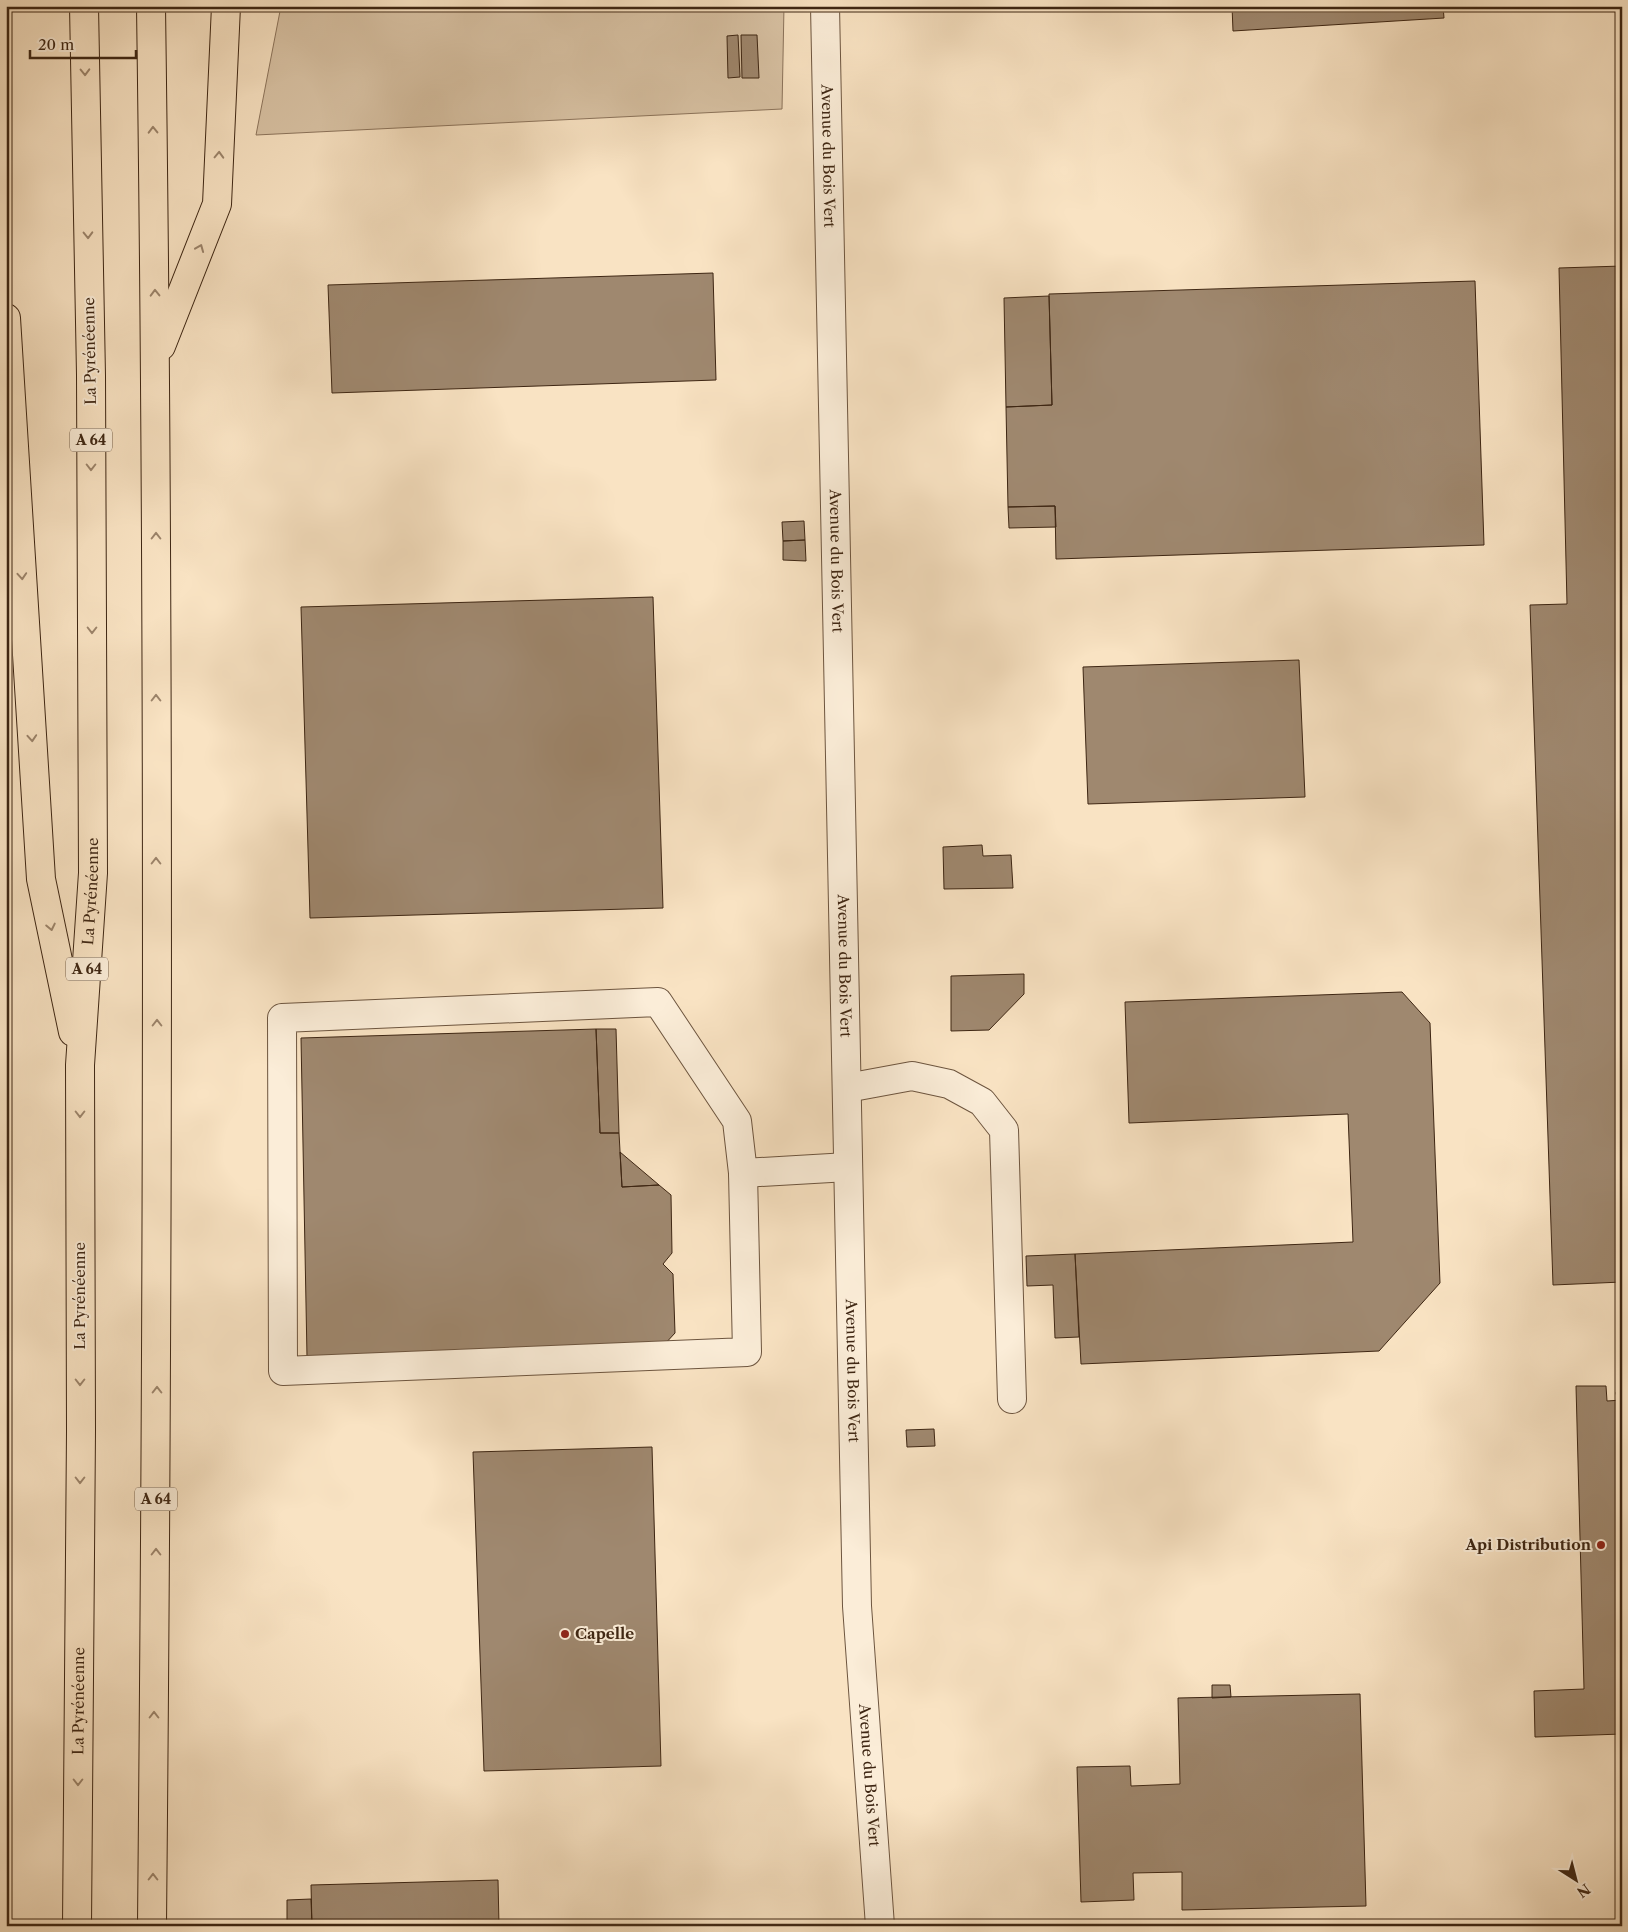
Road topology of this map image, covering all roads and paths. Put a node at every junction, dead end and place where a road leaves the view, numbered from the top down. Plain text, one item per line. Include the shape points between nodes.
1 (84, 6) edge
2 (151, 6) edge
3 (226, 6) edge
4 (826, 6) edge
5 (6, 318) edge
6 (156, 359) junction
7 (80, 1065) junction
8 (847, 1088) junction
9 (848, 1167) junction
10 (743, 1173) junction
11 (1012, 1399) dead end
12 (78, 1926) edge
13 (152, 1926) edge
14 (880, 1926) edge

1 -> 7 highway, La Pyrénéenne / A 64 via 91,376 93,873
6 -> 2 highway, A 64
6 -> 3 highway via 217,204
4 - 8 street, Avenue du Bois Vert
5 -> 7 highway via 41,879
13 -> 6 highway, A 64 via 157,1425
7 -> 12 highway, La Pyrénéenne / A 64
8 - 9 street, Avenue du Bois Vert
8 - 11 street via 912,1076 949,1084 982,1102 1004,1130
9 - 10 street
9 - 14 street, Avenue du Bois Vert via 857,1606
10 - 10 street via 737,1121 658,1002 282,1018 283,1371 746,1352

